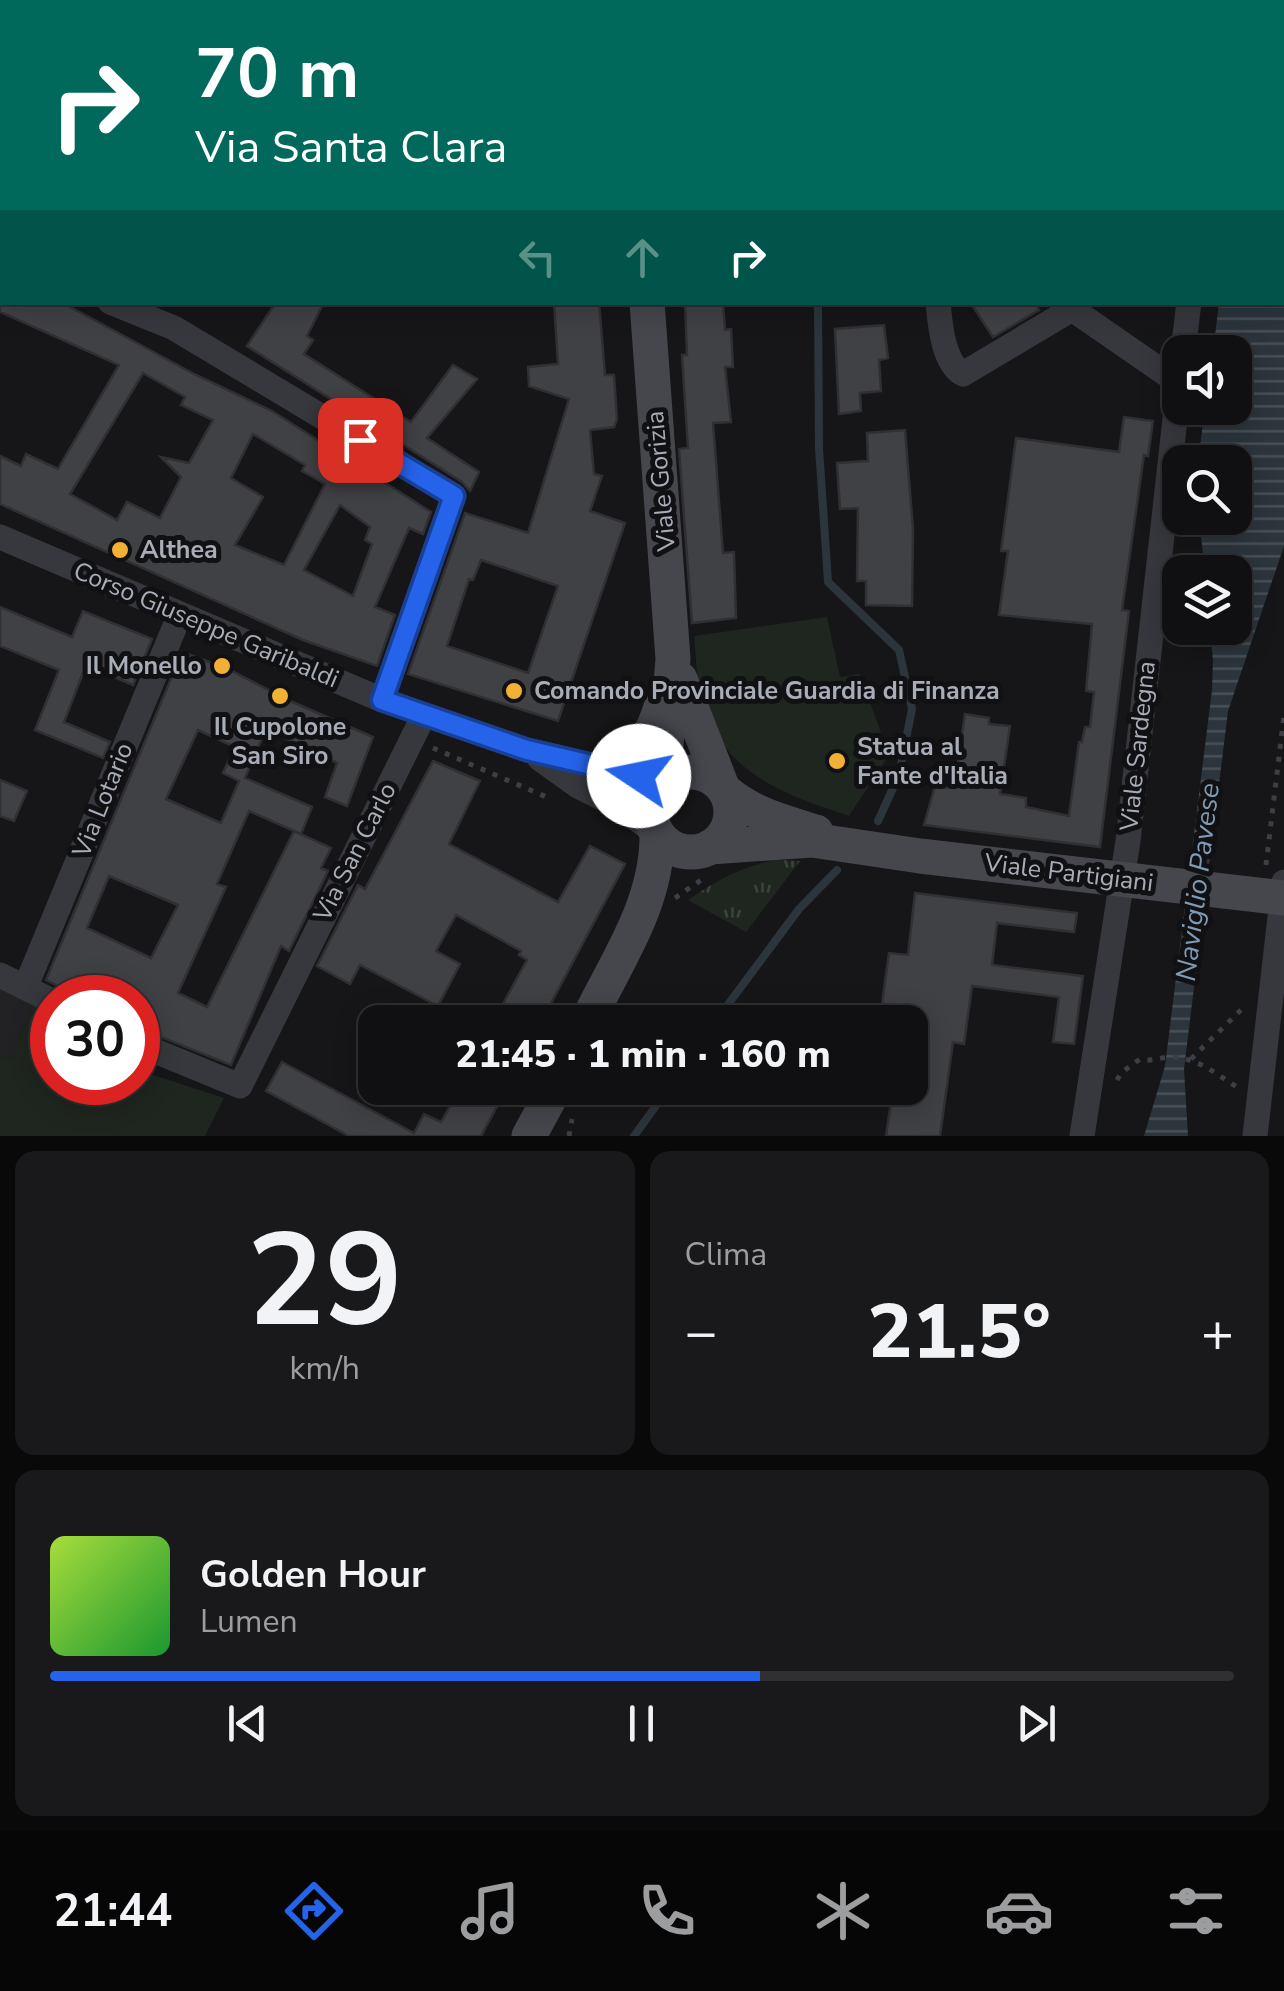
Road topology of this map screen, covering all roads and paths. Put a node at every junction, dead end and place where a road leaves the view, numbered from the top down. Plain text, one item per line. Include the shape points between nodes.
1 (117, 305) edge
2 (647, 305) edge
3 (938, 305) edge
4 (1190, 305) edge
5 (1072, 306) edge
6 (1185, 335) edge
7 (1162, 371) edge
8 (1174, 425) edge
9 (0, 536) edge
10 (180, 614) junction
11 (674, 659) junction
12 (382, 700) junction
13 (424, 715) junction
14 (1284, 715) edge
15 (412, 739) junction
16 (527, 750) junction
17 (610, 769) junction
18 (663, 782) junction
19 (723, 788) junction
20 (552, 800) dead end
21 (657, 834) junction
22 (855, 844) junction
23 (707, 848) junction
24 (1122, 878) junction
25 (1278, 893) edge
26 (649, 896) junction
27 (0, 975) edge
28 (26, 986) junction
29 (30, 988) edge
30 (1256, 1001) dead end
31 (595, 1005) edge
32 (160, 1053) edge
33 (1191, 1058) junction
34 (1244, 1092) dead end
35 (1086, 1098) junction
36 (546, 1105) edge
37 (529, 1136) edge
38 (1082, 1136) edge
39 (1255, 1136) edge

1 - 12 street via 174,328 454,496
2 - 11 main road, Viale Gorizia
3 - 5 street via 952,364 963,374
4 - 6 street
5 - 7 street
8 - 24 street, Viale Sardegna
9 - 10 street, Corso Giuseppe Garibaldi
10 - 12 street, Corso Giuseppe Garibaldi
10 - 28 street, Via Lotario
11 - 17 main road, Viale Gorizia via 651,736
11 - 18 main road, Viale Gorizia
11 - 19 main road, Viale Gorizia
12 - 13 street, Corso Giuseppe Garibaldi
13 - 15 street, Via San Carlo
13 - 16 street, Corso Giuseppe Garibaldi
14 - 25 path
15 - 20 path
15 - 32 street, Via San Carlo via 240,1086
16 - 17 street, Corso Giuseppe Garibaldi
16 - 21 street, Corso Giuseppe Garibaldi
17 - 18 street, Corso Giuseppe Garibaldi
18 - 19 main road via 698,772
18 - 21 main road via 650,808
19 - 22 main road, Viale Partigiani via 774,820
19 - 23 main road via 730,822
21 - 23 main road via 678,850
21 - 26 main road
22 - 23 main road, Viale Partigiani via 800,840
22 - 24 main road, Viale Partigiani
23 - 26 main road
24 - 25 main road, Viale Partigiani
24 - 35 street, Viale Sardegna
25 - 39 street
26 - 31 main road
27 - 28 street
28 - 29 street
30 - 33 path
33 - 34 path
33 - 35 path via 1140,1059
35 - 38 street, Viale Sardegna
36 - 37 main road

